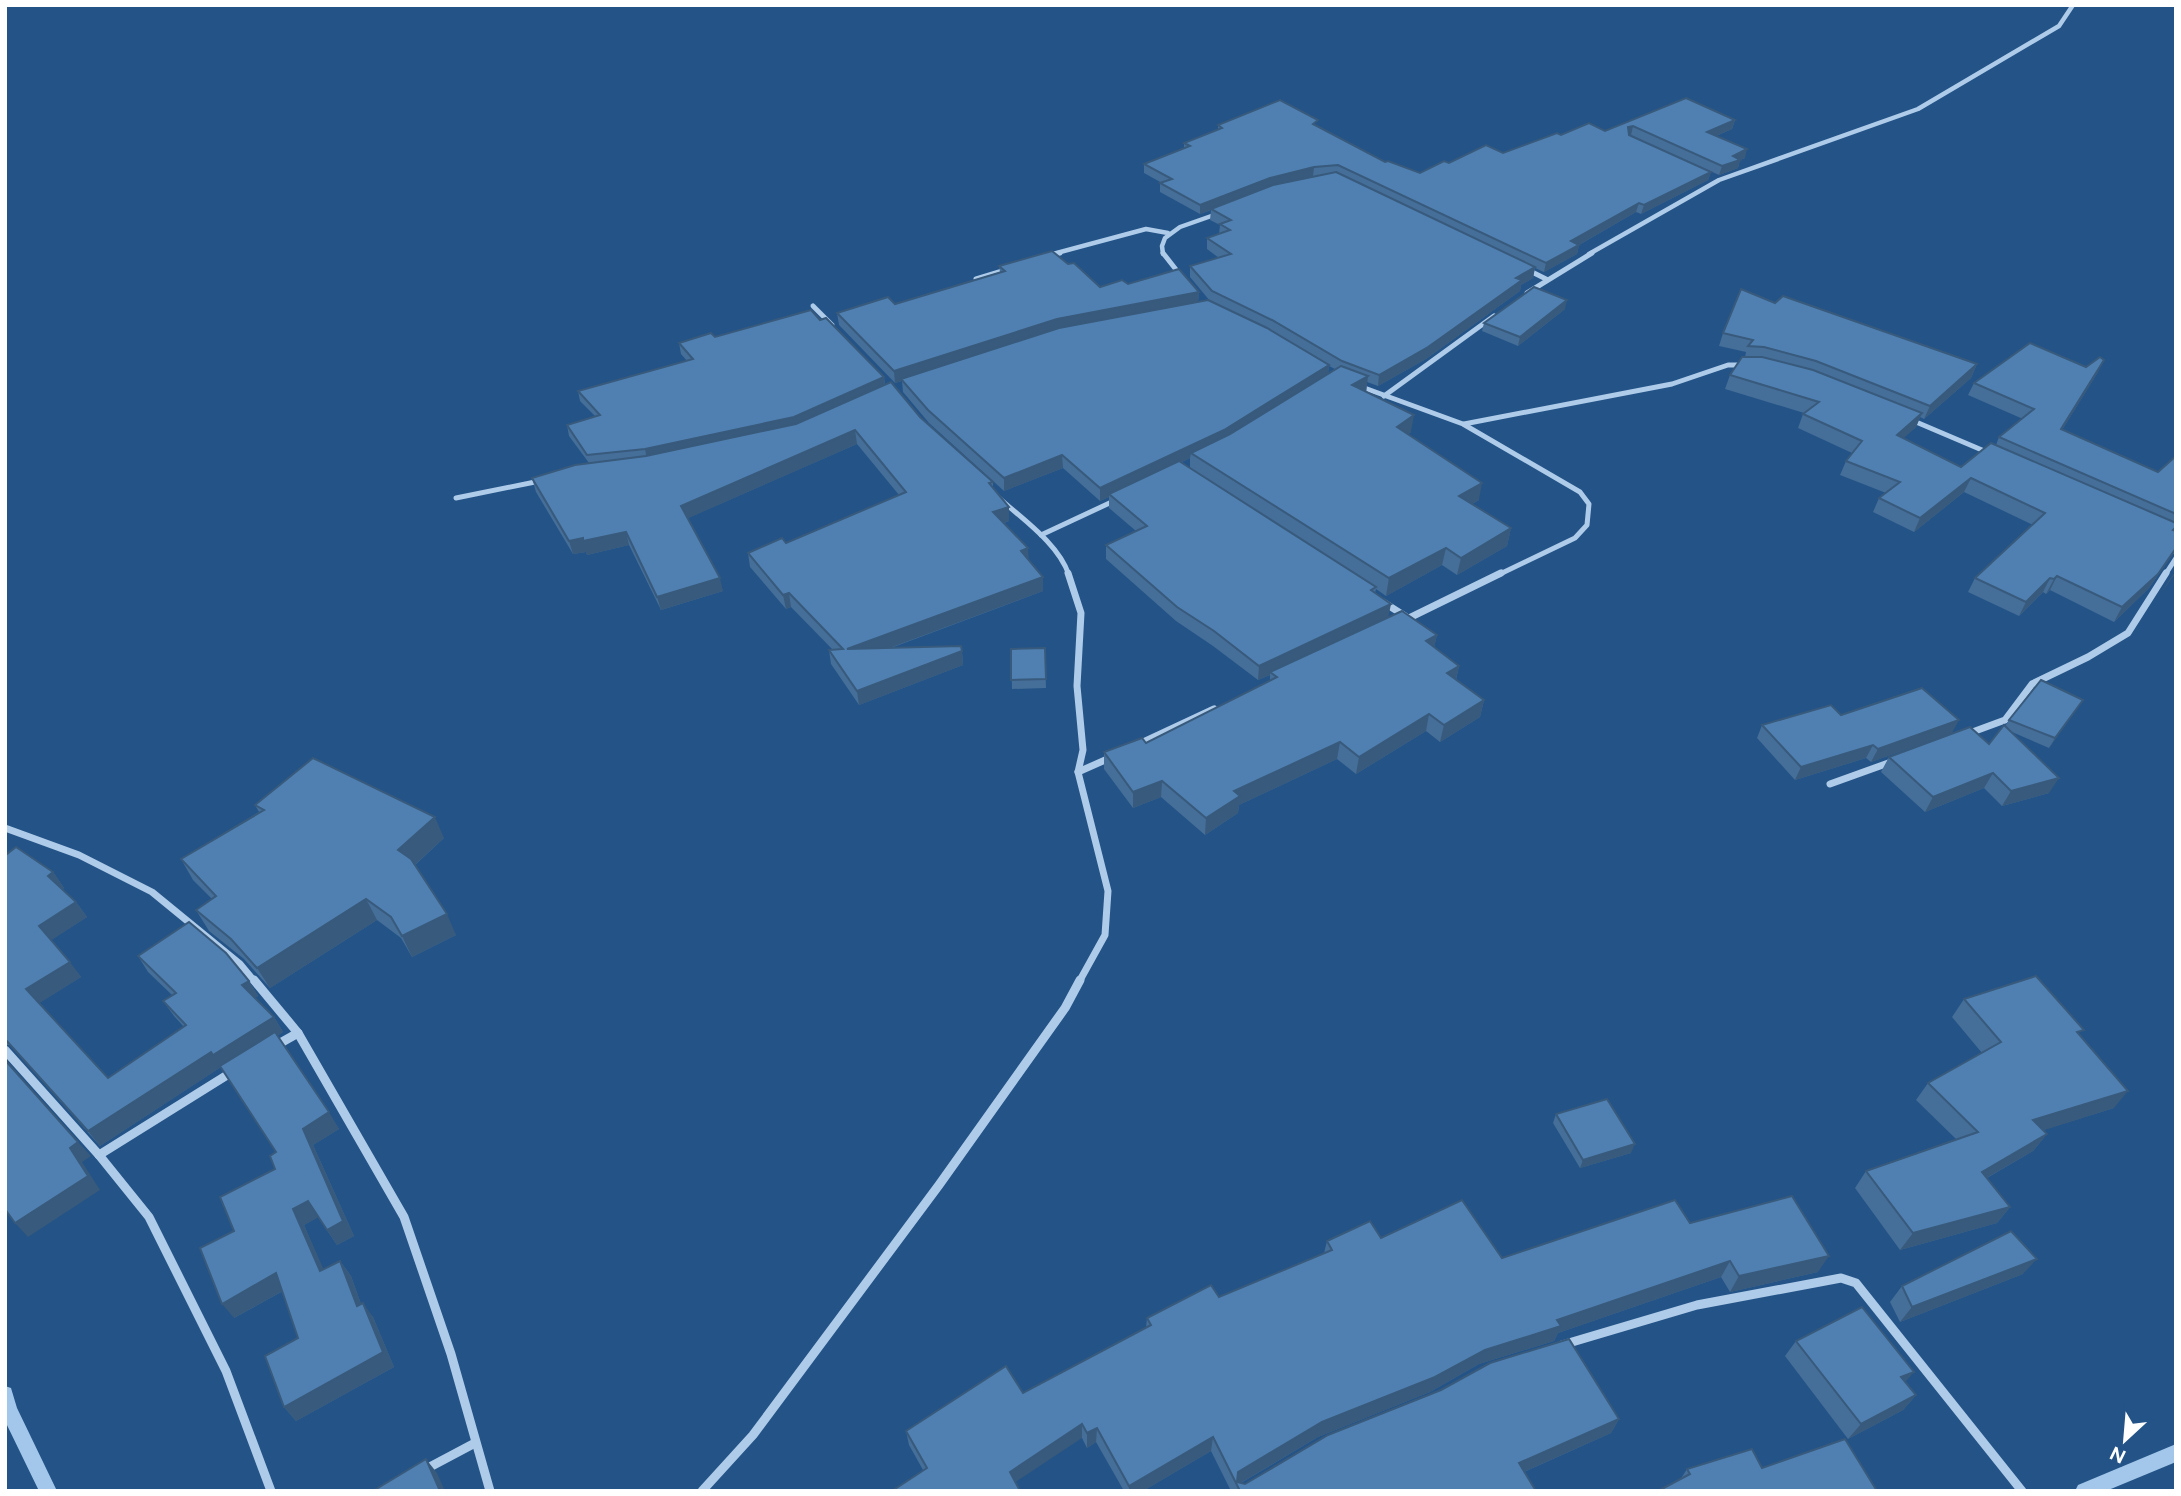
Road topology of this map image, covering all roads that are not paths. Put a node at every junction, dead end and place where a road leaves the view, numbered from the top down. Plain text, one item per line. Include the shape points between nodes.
1 (2073, 5) edge
2 (1708, 175) edge
3 (1719, 180) junction
4 (1226, 210) edge
5 (1168, 233) junction
6 (1040, 259) edge
7 (1014, 267) edge
8 (1524, 268) edge
9 (976, 279) edge
10 (1184, 279) edge
11 (1546, 279) junction
12 (1520, 298) edge
13 (813, 306) dead end
14 (1497, 313) edge
15 (840, 334) edge
16 (1748, 365) edge
17 (1349, 382) edge
18 (1384, 396) junction
19 (1896, 413) edge
20 (1463, 424) junction
21 (1997, 457) edge
22 (544, 480) edge
23 (989, 488) edge
24 (1129, 494) edge
25 (456, 498) dead end
26 (1041, 535) junction
27 (2176, 558) edge
28 (1375, 596) edge
29 (1409, 618) junction
30 (1397, 624) edge
31 (1225, 704) edge
32 (1955, 738) edge
33 (1127, 750) edge
34 (1115, 755) edge
35 (1905, 757) edge
36 (1078, 772) junction
37 (1830, 784) dead end
38 (5, 828) edge
39 (298, 1033) junction
40 (5, 1050) edge
41 (264, 1053) edge
42 (242, 1066) edge
43 (99, 1155) junction
44 (1552, 1348) edge
45 (475, 1443) junction
46 (420, 1473) edge
47 (271, 1491) edge
48 (491, 1491) edge
49 (702, 1491) edge
50 (2022, 1491) edge

1 - 3 street via 2059,26 1918,109
2 - 3 street
3 - 11 street
4 - 5 street
5 - 6 street via 1146,229
5 - 10 street via 1162,243 1163,255
7 - 9 street
8 - 11 street
11 - 12 street
13 - 15 street
14 - 18 street
16 - 20 street via 1728,365 1672,384
17 - 18 street
18 - 20 street
19 - 21 street
20 - 29 street via 1580,492 1589,504 1587,525 1576,538
22 - 25 street
23 - 26 street
24 - 26 street
26 - 36 street via 1066,568 1081,613 1077,686 1083,750
27 - 32 street via 2128,633 2032,684 2005,720
28 - 29 street
29 - 30 street
31 - 33 street
34 - 36 street
35 - 37 street
36 - 49 street via 1108,891 1105,935 1065,1007 939,1185 753,1435
38 - 39 street via 79,855 152,892 240,964
39 - 41 street
39 - 45 street via 404,1217 451,1354
40 - 43 street
42 - 43 street
43 - 47 street via 149,1217 191,1296 226,1371
44 - 50 street via 1697,1305 1841,1278 1856,1283
45 - 46 street
45 - 48 street

